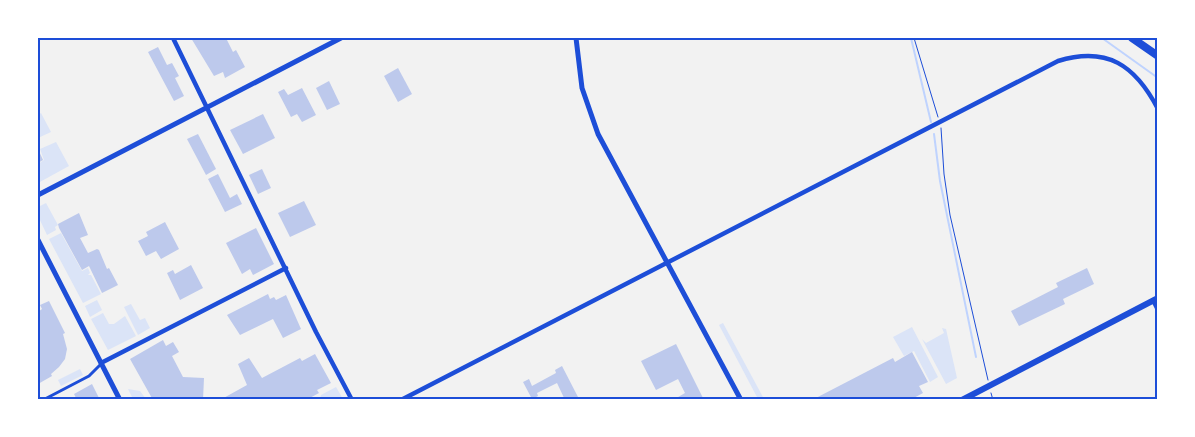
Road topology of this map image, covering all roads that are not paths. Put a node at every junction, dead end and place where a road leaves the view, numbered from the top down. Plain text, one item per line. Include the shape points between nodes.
1 (174, 38) edge
2 (341, 38) edge
3 (576, 38) edge
4 (1132, 38) edge
5 (1158, 56) edge
6 (208, 106) junction
7 (1158, 109) edge
8 (38, 195) edge
9 (38, 240) edge
10 (668, 264) junction
11 (286, 268) junction
12 (1155, 299) edge
13 (1158, 310) edge
14 (101, 363) junction
15 (43, 400) edge
16 (120, 400) edge
17 (352, 400) edge
18 (402, 400) edge
19 (741, 400) edge
20 (962, 400) edge

1 - 6 street
2 - 6 street
3 - 10 street via 581,80 598,134
4 - 5 highway
6 - 8 street
6 - 11 street
7 - 10 street via 1137,77 1121,64 1100,56 1077,55
9 - 14 street
10 - 18 street
10 - 19 street
11 - 14 street
11 - 17 street
12 - 13 street
12 - 20 main road
14 - 15 street via 89,376
14 - 16 street

